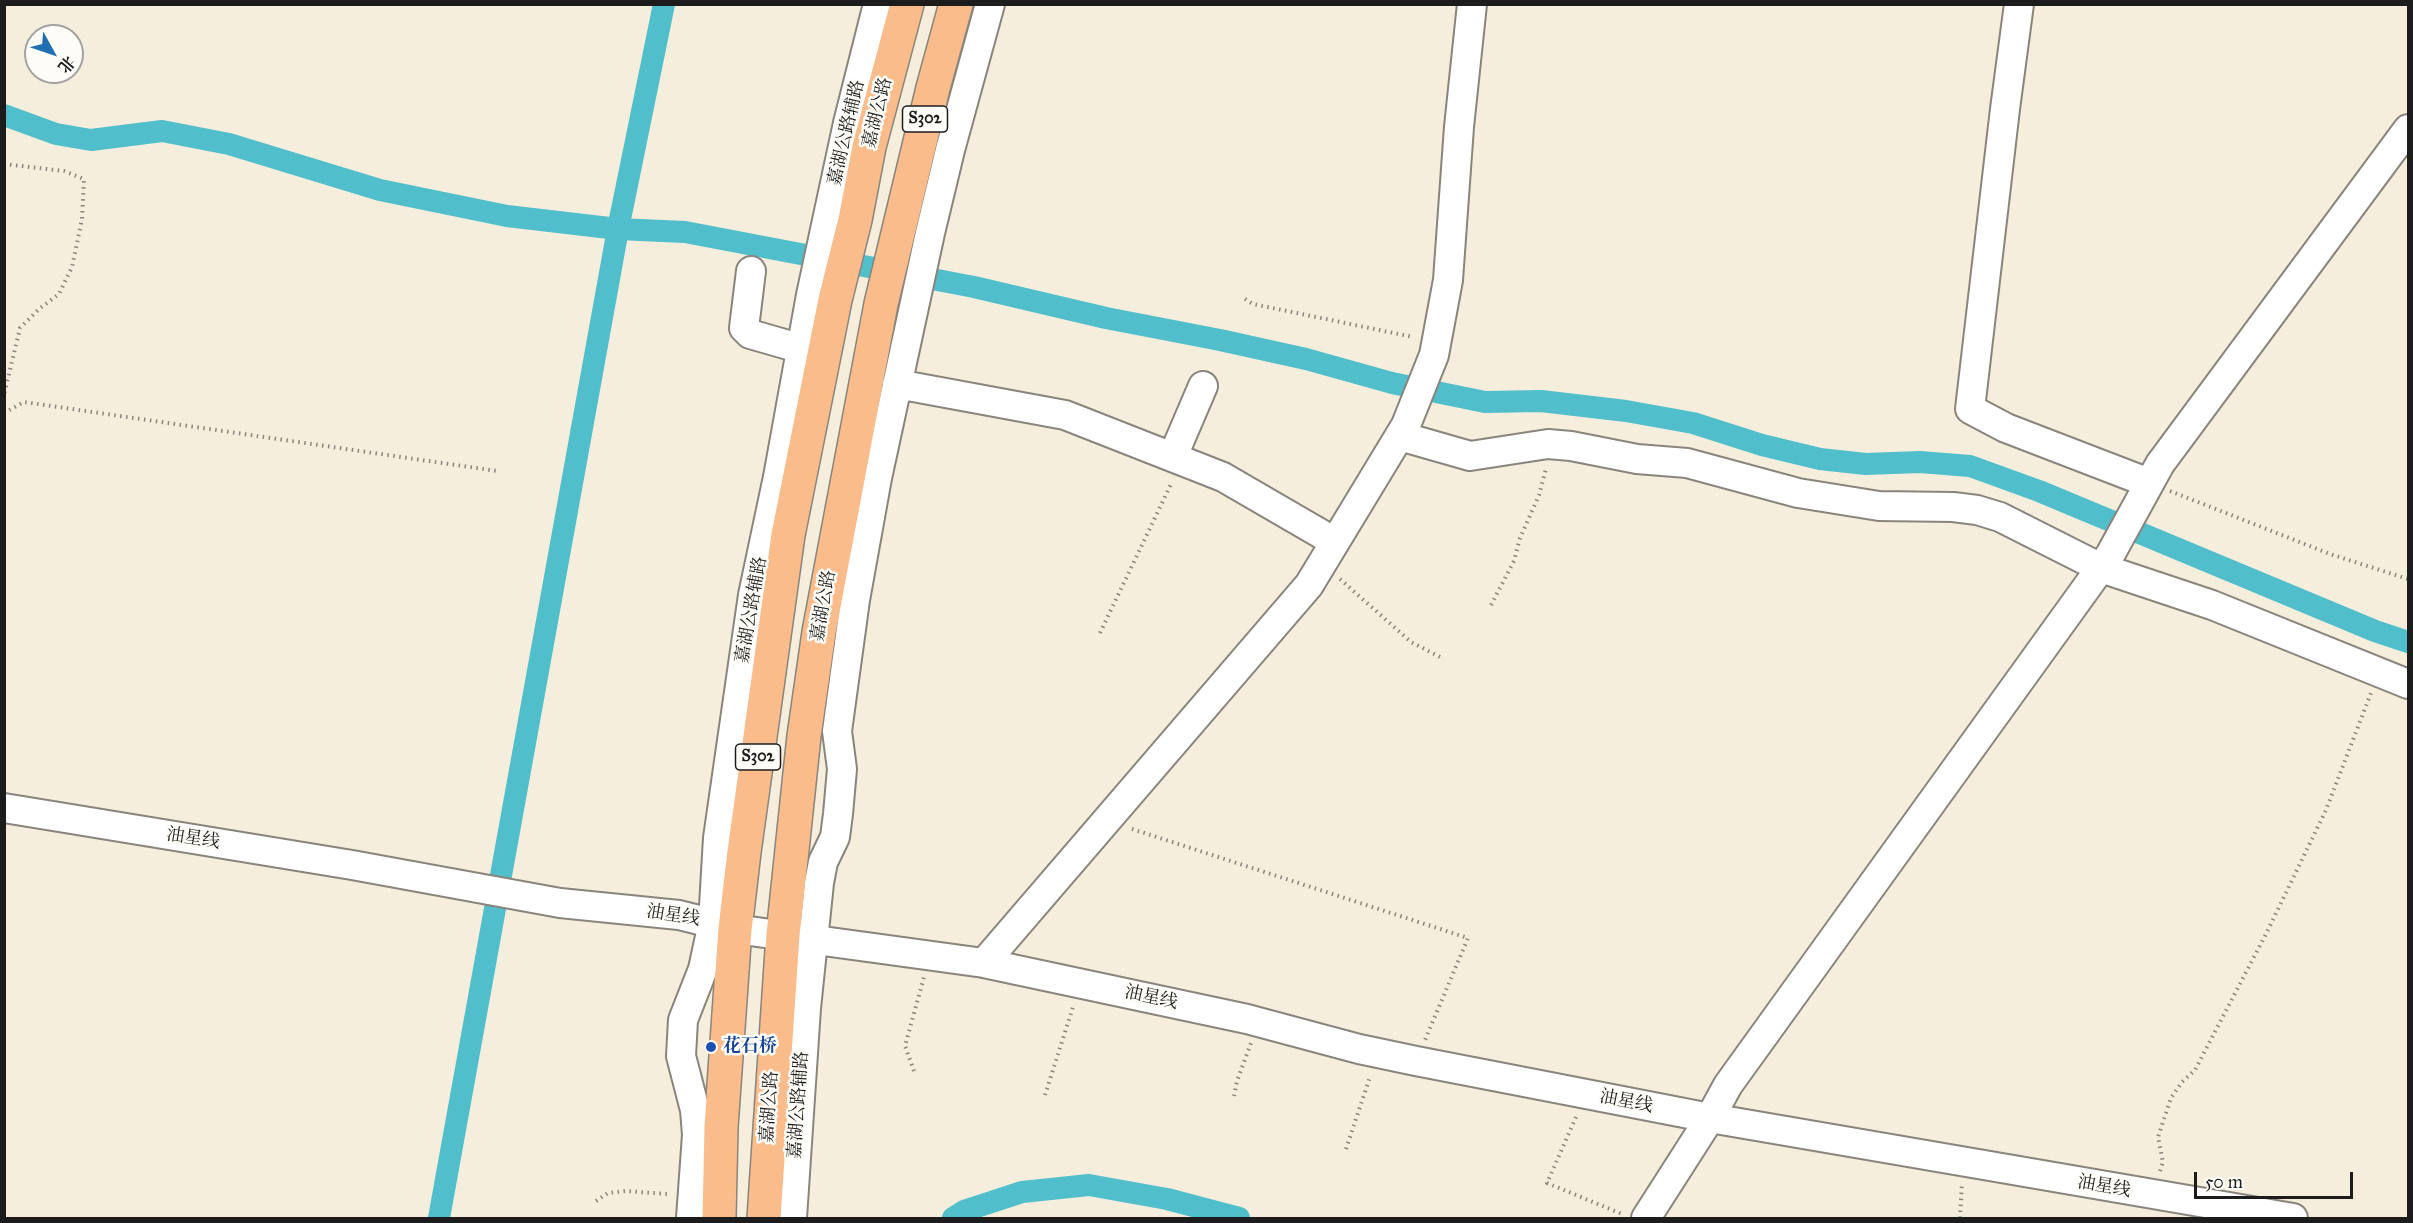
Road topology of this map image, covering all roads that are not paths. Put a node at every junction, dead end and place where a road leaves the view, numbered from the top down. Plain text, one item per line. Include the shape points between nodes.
1 (878, 4) edge
2 (907, 4) edge
3 (957, 4) edge
4 (990, 4) edge
5 (1472, 4) edge
6 (2019, 4) edge
7 (2409, 129) edge
8 (841, 219) junction
9 (751, 271) dead end
10 (823, 297) junction
11 (802, 349) junction
12 (897, 384) junction
13 (1203, 386) dead end
14 (1403, 431) junction
15 (1177, 458) junction
16 (2145, 490) junction
17 (1329, 553) junction
18 (2105, 562) junction
19 (2409, 684) edge
20 (4, 808) edge
21 (724, 926) junction
22 (798, 938) junction
23 (984, 963) junction
24 (1710, 1118) junction
25 (702, 1212) edge
26 (764, 1218) edge
27 (792, 1218) edge
28 (1646, 1218) edge
29 (2293, 1218) edge

1 - 8 street, 嘉湖公路辅路 via 848,123
2 - 8 main road, 嘉湖公路 / S302 via 869,147
3 - 22 main road, 嘉湖公路 / S302 via 881,304 819,632 804,736
4 - 12 street, 嘉湖公路辅路 via 950,150
5 - 14 street via 1448,280 1436,349
6 - 16 street via 1970,409
7 - 16 street via 2160,464
8 - 10 main road, 嘉湖公路 / S302
9 - 11 street via 744,328 750,334
10 - 11 street, 嘉湖公路辅路
10 - 21 main road, 嘉湖公路 / S302 via 744,852
11 - 21 street, 嘉湖公路辅路 via 737,696 718,838
12 - 15 street via 1065,415
12 - 22 street, 嘉湖公路辅路 via 855,600 837,731 842,769 835,837
13 - 15 street
14 - 17 street
14 - 18 street via 1470,456 1548,444 1687,463 1798,493 1879,506 1977,510
15 - 17 street via 1223,477
16 - 18 street
17 - 23 street via 1309,585
18 - 19 street
18 - 24 street via 1728,1085
20 - 21 street, 油星线 via 545,900 679,915
21 - 22 street, 油星线
21 - 25 main road, 嘉湖公路 / S302 via 721,1127
21 - 25 street, 嘉湖公路辅路 via 682,1020 681,1056 695,1110
22 - 23 street, 油星线
22 - 26 main road, 嘉湖公路 / S302
22 - 27 street, 嘉湖公路辅路 via 800,1081
23 - 24 street, 油星线 via 1257,1022 1378,1053
24 - 28 street
24 - 29 street, 油星线

